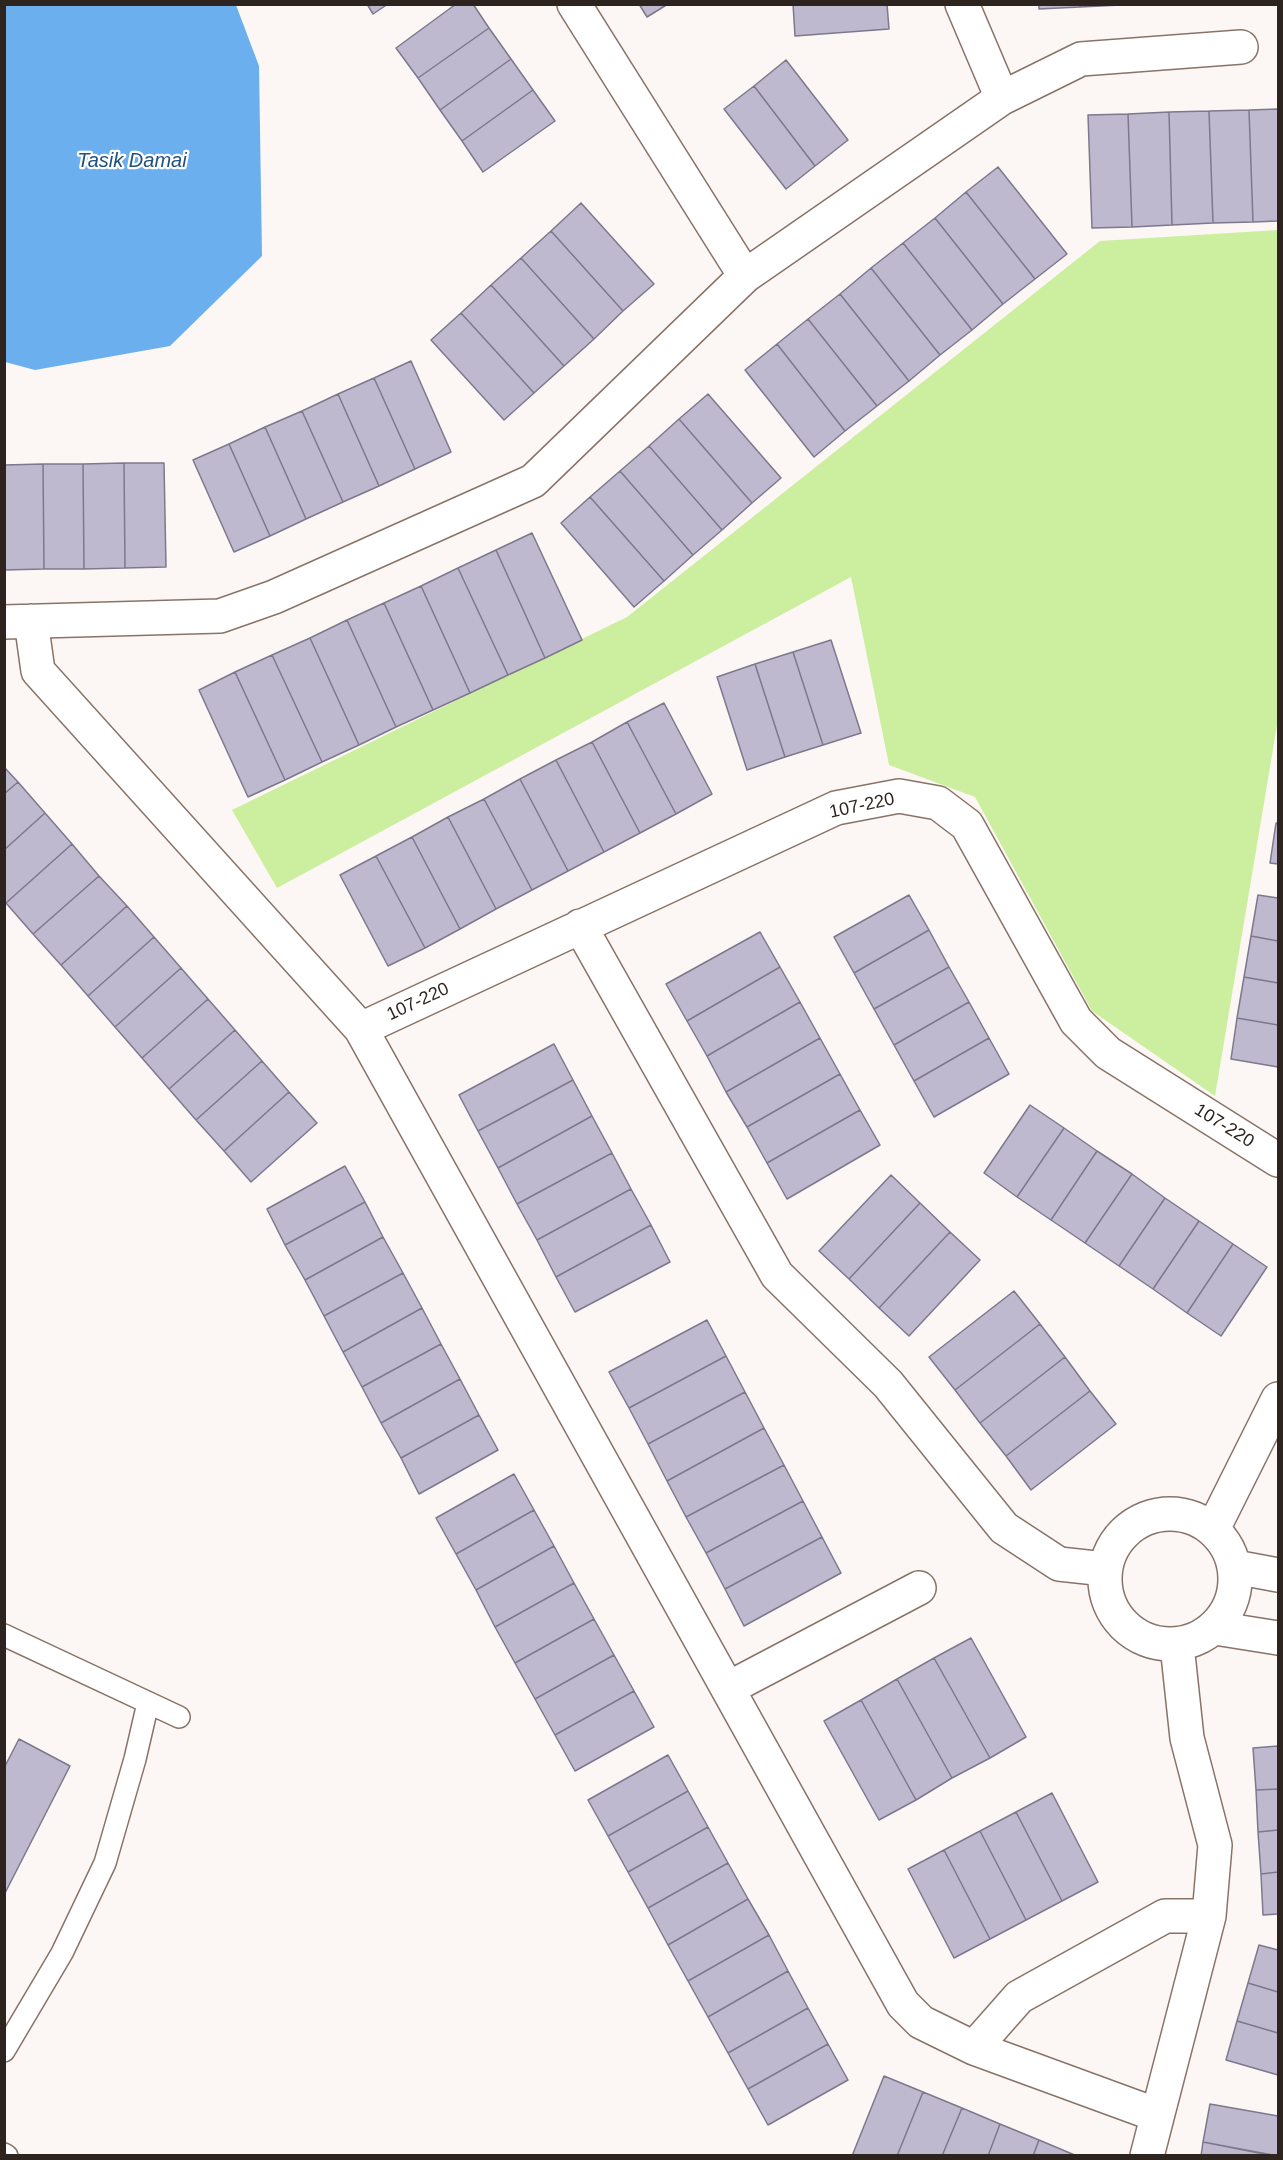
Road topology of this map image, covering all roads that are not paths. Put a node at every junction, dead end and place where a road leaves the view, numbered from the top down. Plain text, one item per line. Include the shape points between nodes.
1 (574, 4) edge
2 (962, 4) edge
3 (1241, 47) dead end
4 (1002, 98) junction
5 (745, 276) junction
6 (18, 622) edge
7 (580, 926) junction
8 (361, 1029) junction
9 (1278, 1160) edge
10 (1278, 1400) edge
11 (1213, 1529) junction
12 (1235, 1567) junction
13 (1105, 1569) junction
14 (1278, 1575) edge
15 (919, 1588) dead end
16 (1215, 1628) junction
17 (4, 1635) edge
18 (1278, 1638) edge
19 (1177, 1645) junction
20 (729, 1688) junction
21 (148, 1703) junction
22 (179, 1717) dead end
23 (1209, 1917) junction
24 (974, 2048) junction
25 (4, 2051) edge
26 (1157, 2115) junction
27 (1148, 2156) edge

1 - 5 street
2 - 4 street
3 - 4 street via 1081,59
4 - 5 street
5 - 6 street via 533,482 274,597 220,616
6 - 8 street via 38,670
7 - 8 street, 107-220
7 - 9 street, 107-220 via 836,808 899,796 938,803 967,825 1076,1022 1108,1053
7 - 13 street via 777,1275 888,1384 1004,1528 1059,1564
8 - 20 street
10 - 11 street
11 - 12 street via 1227,1546
11 - 13 street via 1177,1514 1139,1521 1111,1550
12 - 14 street
12 - 16 street via 1235,1590 1229,1611
13 - 19 street via 1105,1589 1111,1608 1123,1625 1138,1637 1157,1644
15 - 20 street
16 - 18 street
16 - 19 street via 1197,1640
17 - 21 lane
19 - 23 street via 1187,1738 1215,1845
20 - 24 street via 903,2004 921,2022
21 - 22 lane
21 - 25 lane via 105,1863 62,1953
23 - 24 street via 1165,1916 1019,1997
23 - 26 street
24 - 26 street
26 - 27 street

